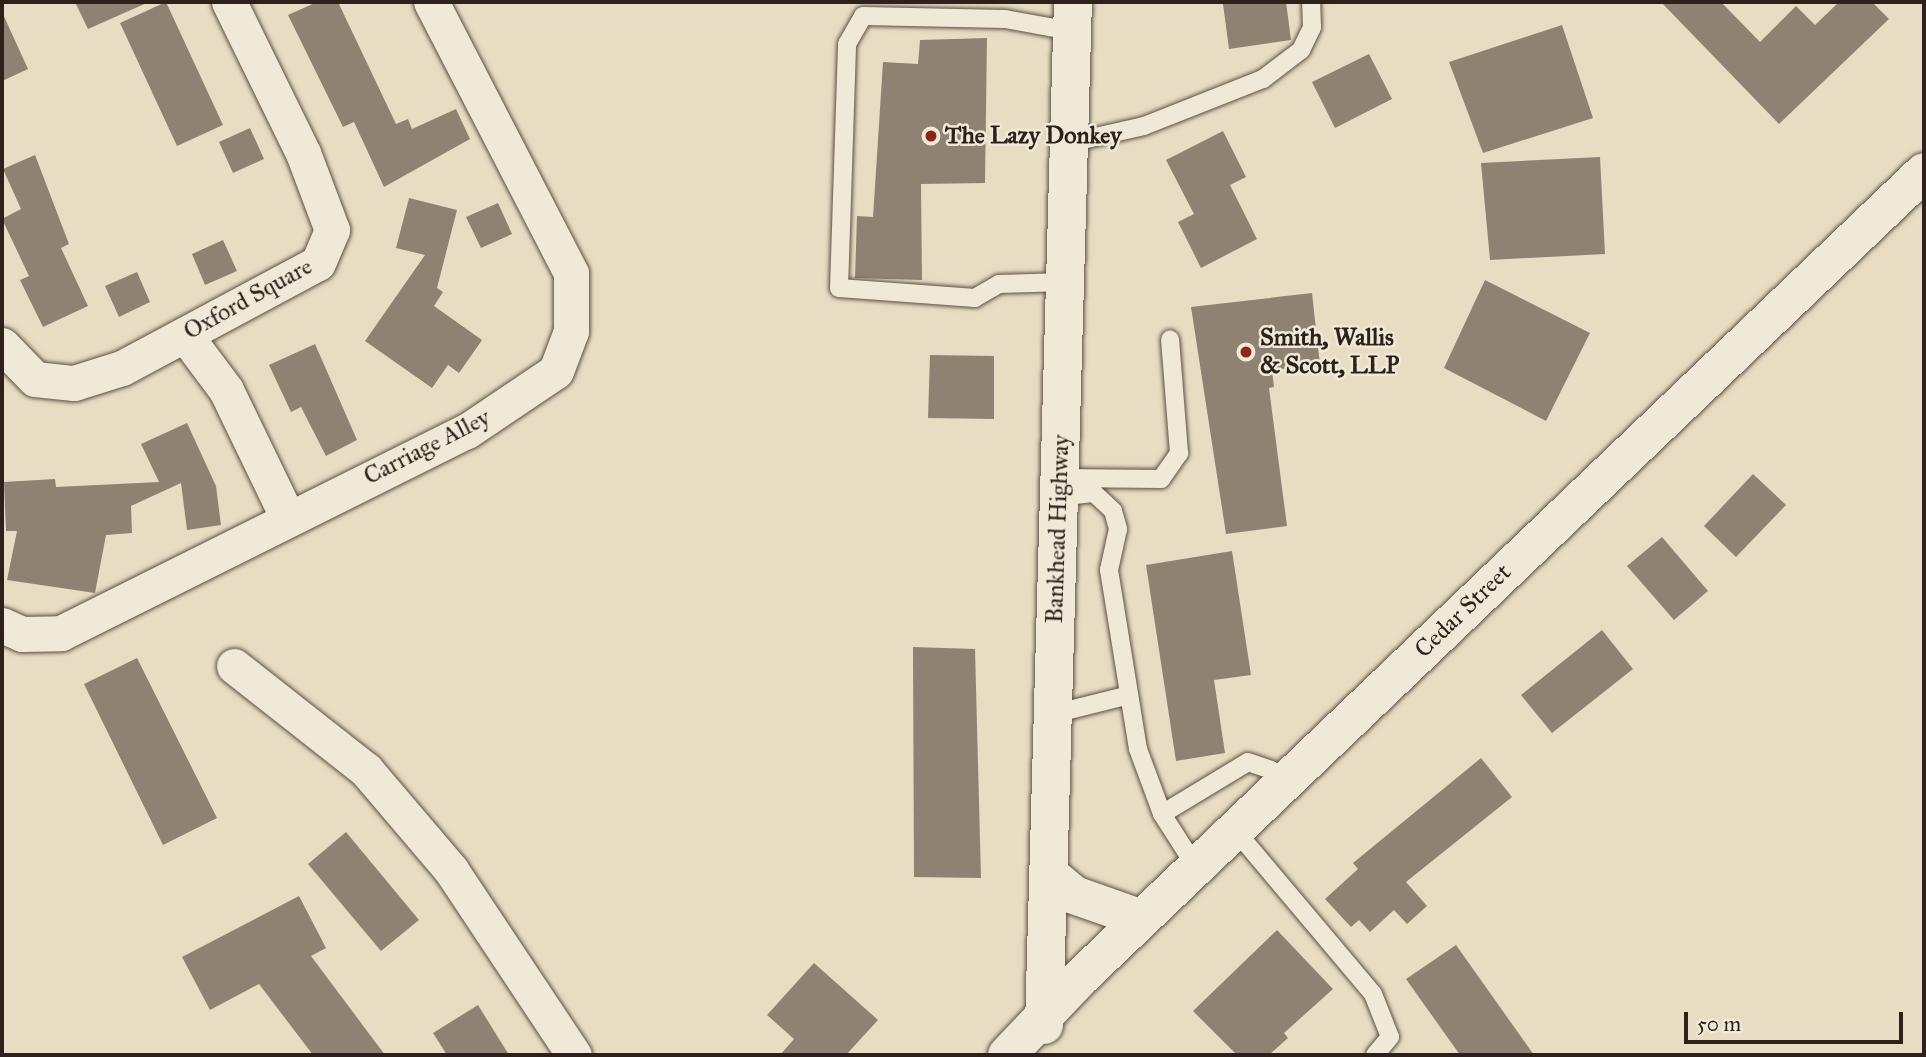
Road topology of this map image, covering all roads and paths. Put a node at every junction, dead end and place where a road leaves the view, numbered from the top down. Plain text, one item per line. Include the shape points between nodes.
1 (229, 2) edge
2 (431, 2) edge
3 (1311, 2) edge
4 (1072, 16) edge
5 (1069, 143) junction
6 (1924, 172) edge
7 (1065, 282) junction
8 (185, 335) junction
9 (1170, 339) dead end
10 (2, 345) edge
11 (1059, 487) junction
12 (288, 516) junction
13 (2, 625) edge
14 (234, 666) dead end
15 (1129, 695) junction
16 (1053, 714) junction
17 (1278, 789) junction
18 (1162, 814) junction
19 (1235, 830) junction
20 (1196, 867) junction
21 (1048, 873) junction
22 (1142, 919) junction
23 (1044, 1013) junction
24 (574, 1055) edge
25 (1007, 1055) edge
26 (1042, 1055) edge
27 (1375, 1055) edge

1 - 8 street, Oxford Square via 293,129 332,230 318,263
2 - 12 street, Carriage Alley via 571,273 571,331 556,371 467,431
3 - 5 lane via 1312,27 1301,50 1263,79 1144,126
4 - 5 street, Bankhead Highway
4 - 7 lane via 863,16 847,44 839,288 975,298 999,284
5 - 7 street, Bankhead Highway
6 - 17 street, Cedar Street
7 - 11 street, Bankhead Highway
8 - 10 street, Oxford Square via 122,368 74,383 35,379
8 - 12 street via 226,390
9 - 11 lane via 1180,453 1161,480
11 - 15 lane via 1094,493 1113,511 1118,529 1109,570
11 - 16 street, Bankhead Highway
12 - 13 street, Carriage Alley via 61,633 22,634
14 - 24 street via 366,770 451,870
15 - 16 lane
15 - 18 lane via 1138,749
16 - 21 street, Bankhead Highway
17 - 18 lane via 1271,770 1248,762
17 - 19 street, Cedar Street
18 - 20 lane
19 - 20 street, Cedar Street
19 - 27 lane via 1373,994 1390,1037
20 - 22 street, Cedar Street
21 - 22 street via 1074,895
21 - 23 street, Bankhead Highway
22 - 23 street, Cedar Street
23 - 25 street, Cedar Street
23 - 26 street, Bankhead Highway

